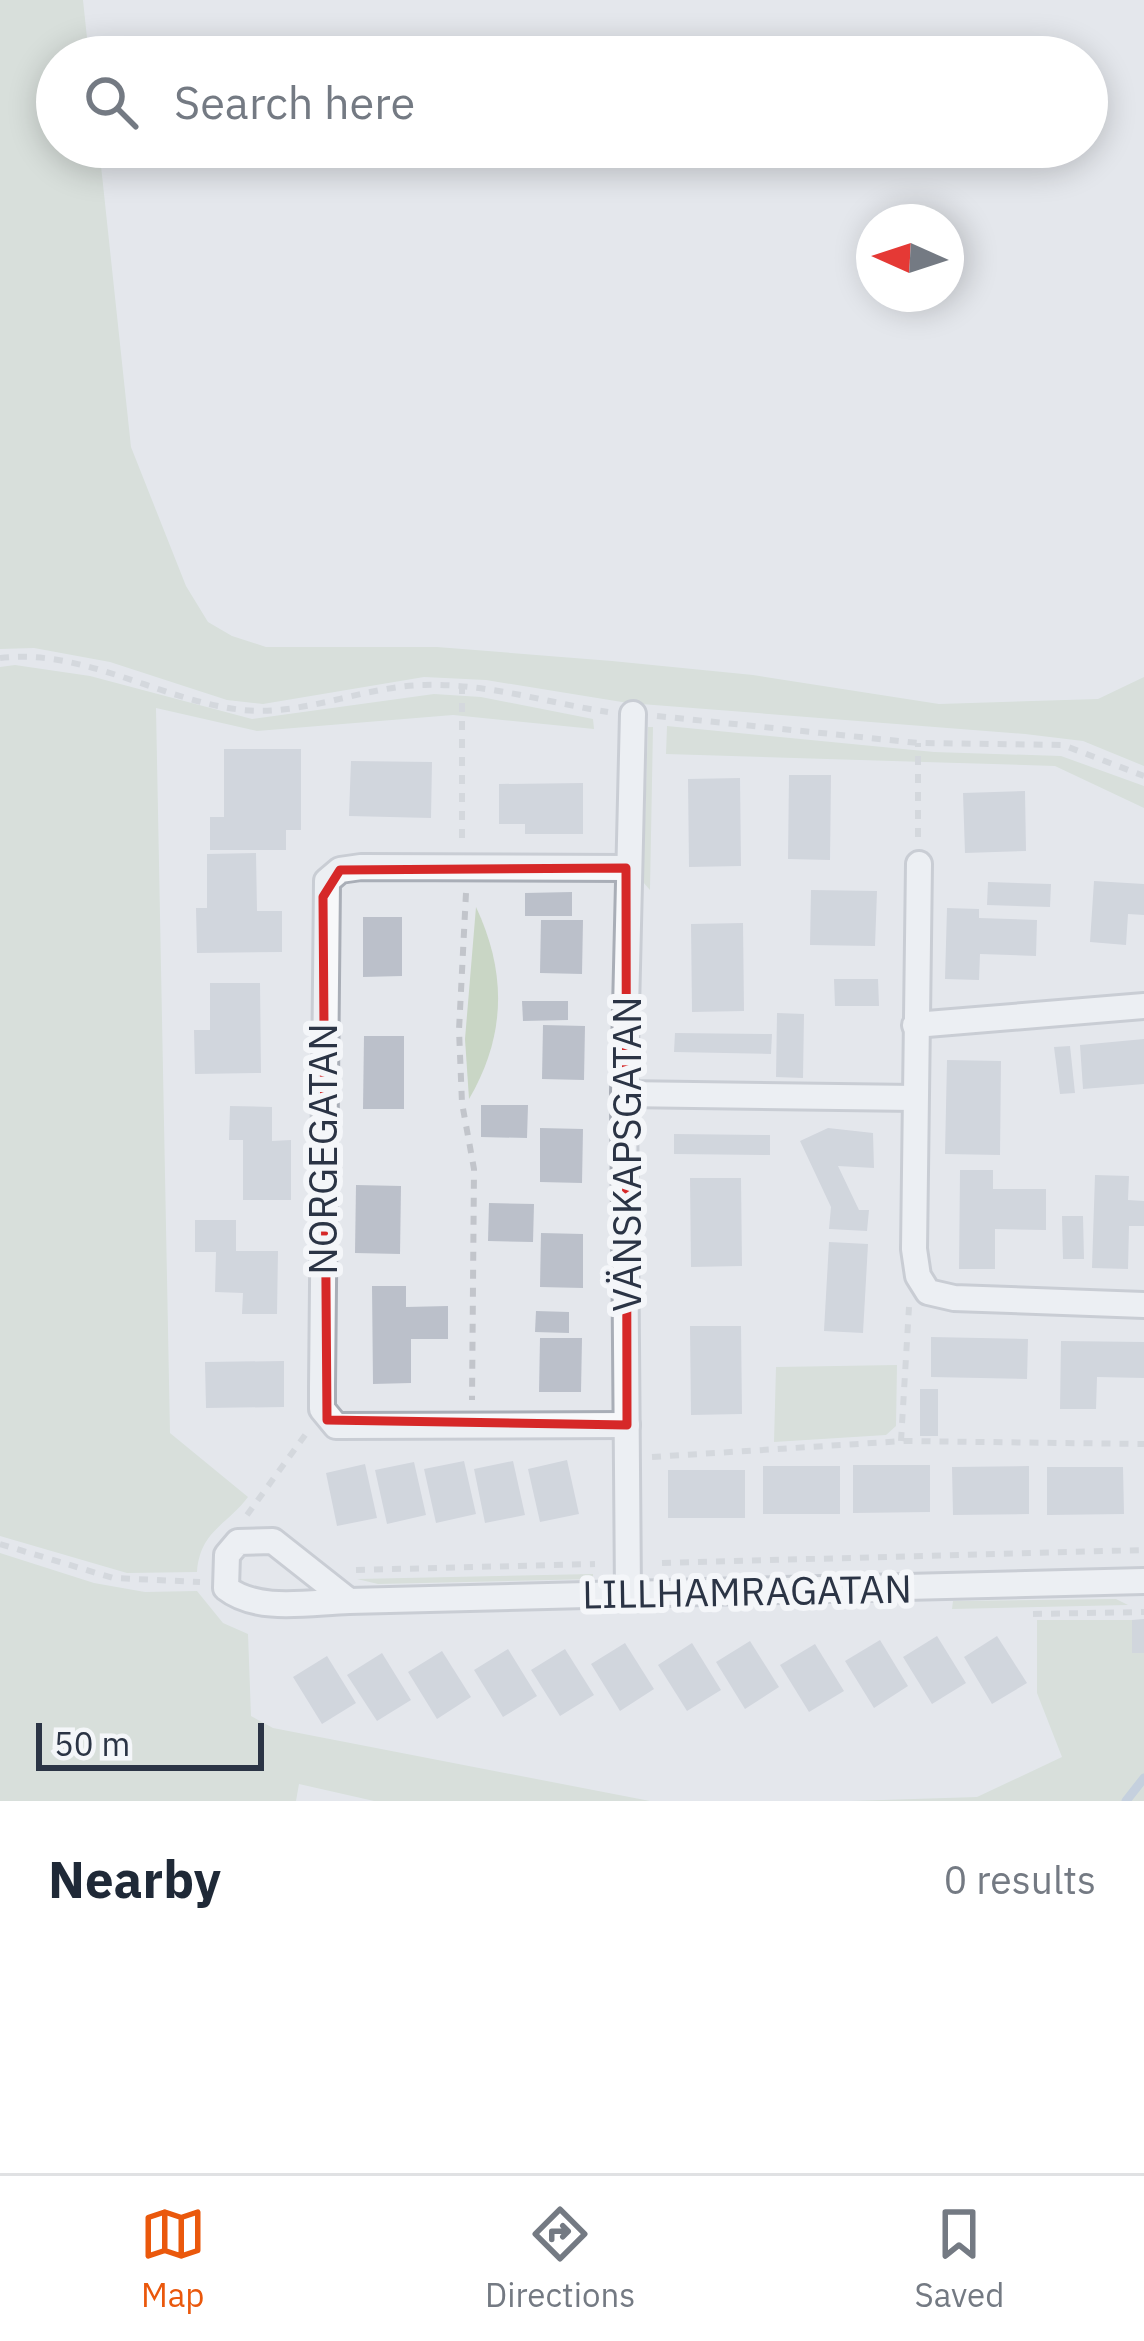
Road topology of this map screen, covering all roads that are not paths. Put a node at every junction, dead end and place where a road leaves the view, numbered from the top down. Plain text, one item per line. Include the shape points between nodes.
1 (633, 714) road end
2 (919, 864) road end
3 (626, 868) junction
4 (1144, 1006) edge
5 (915, 1025) junction
6 (624, 1094) junction
7 (915, 1098) junction
8 (1144, 1305) edge
9 (627, 1425) junction
10 (1144, 1581) edge
11 (628, 1594) junction
12 (349, 1601) junction

1 - 3 street, VÄNSKAPSGATAN
2 - 5 street
3 - 6 street, VÄNSKAPSGATAN
3 - 9 street, NORGEGATAN via 340,870 327,880 322,1388 327,1420 336,1426
4 - 5 street
5 - 7 street
6 - 7 street
6 - 9 street, VÄNSKAPSGATAN
7 - 8 street via 918,1276 928,1292
9 - 11 street, VÄNSKAPSGATAN
10 - 11 street, LILLHAMRAGATAN
11 - 12 street, LILLHAMRAGATAN
12 - 12 street, LILLHAMRAGATAN via 241,1600 226,1588 227,1555 238,1542 273,1541

